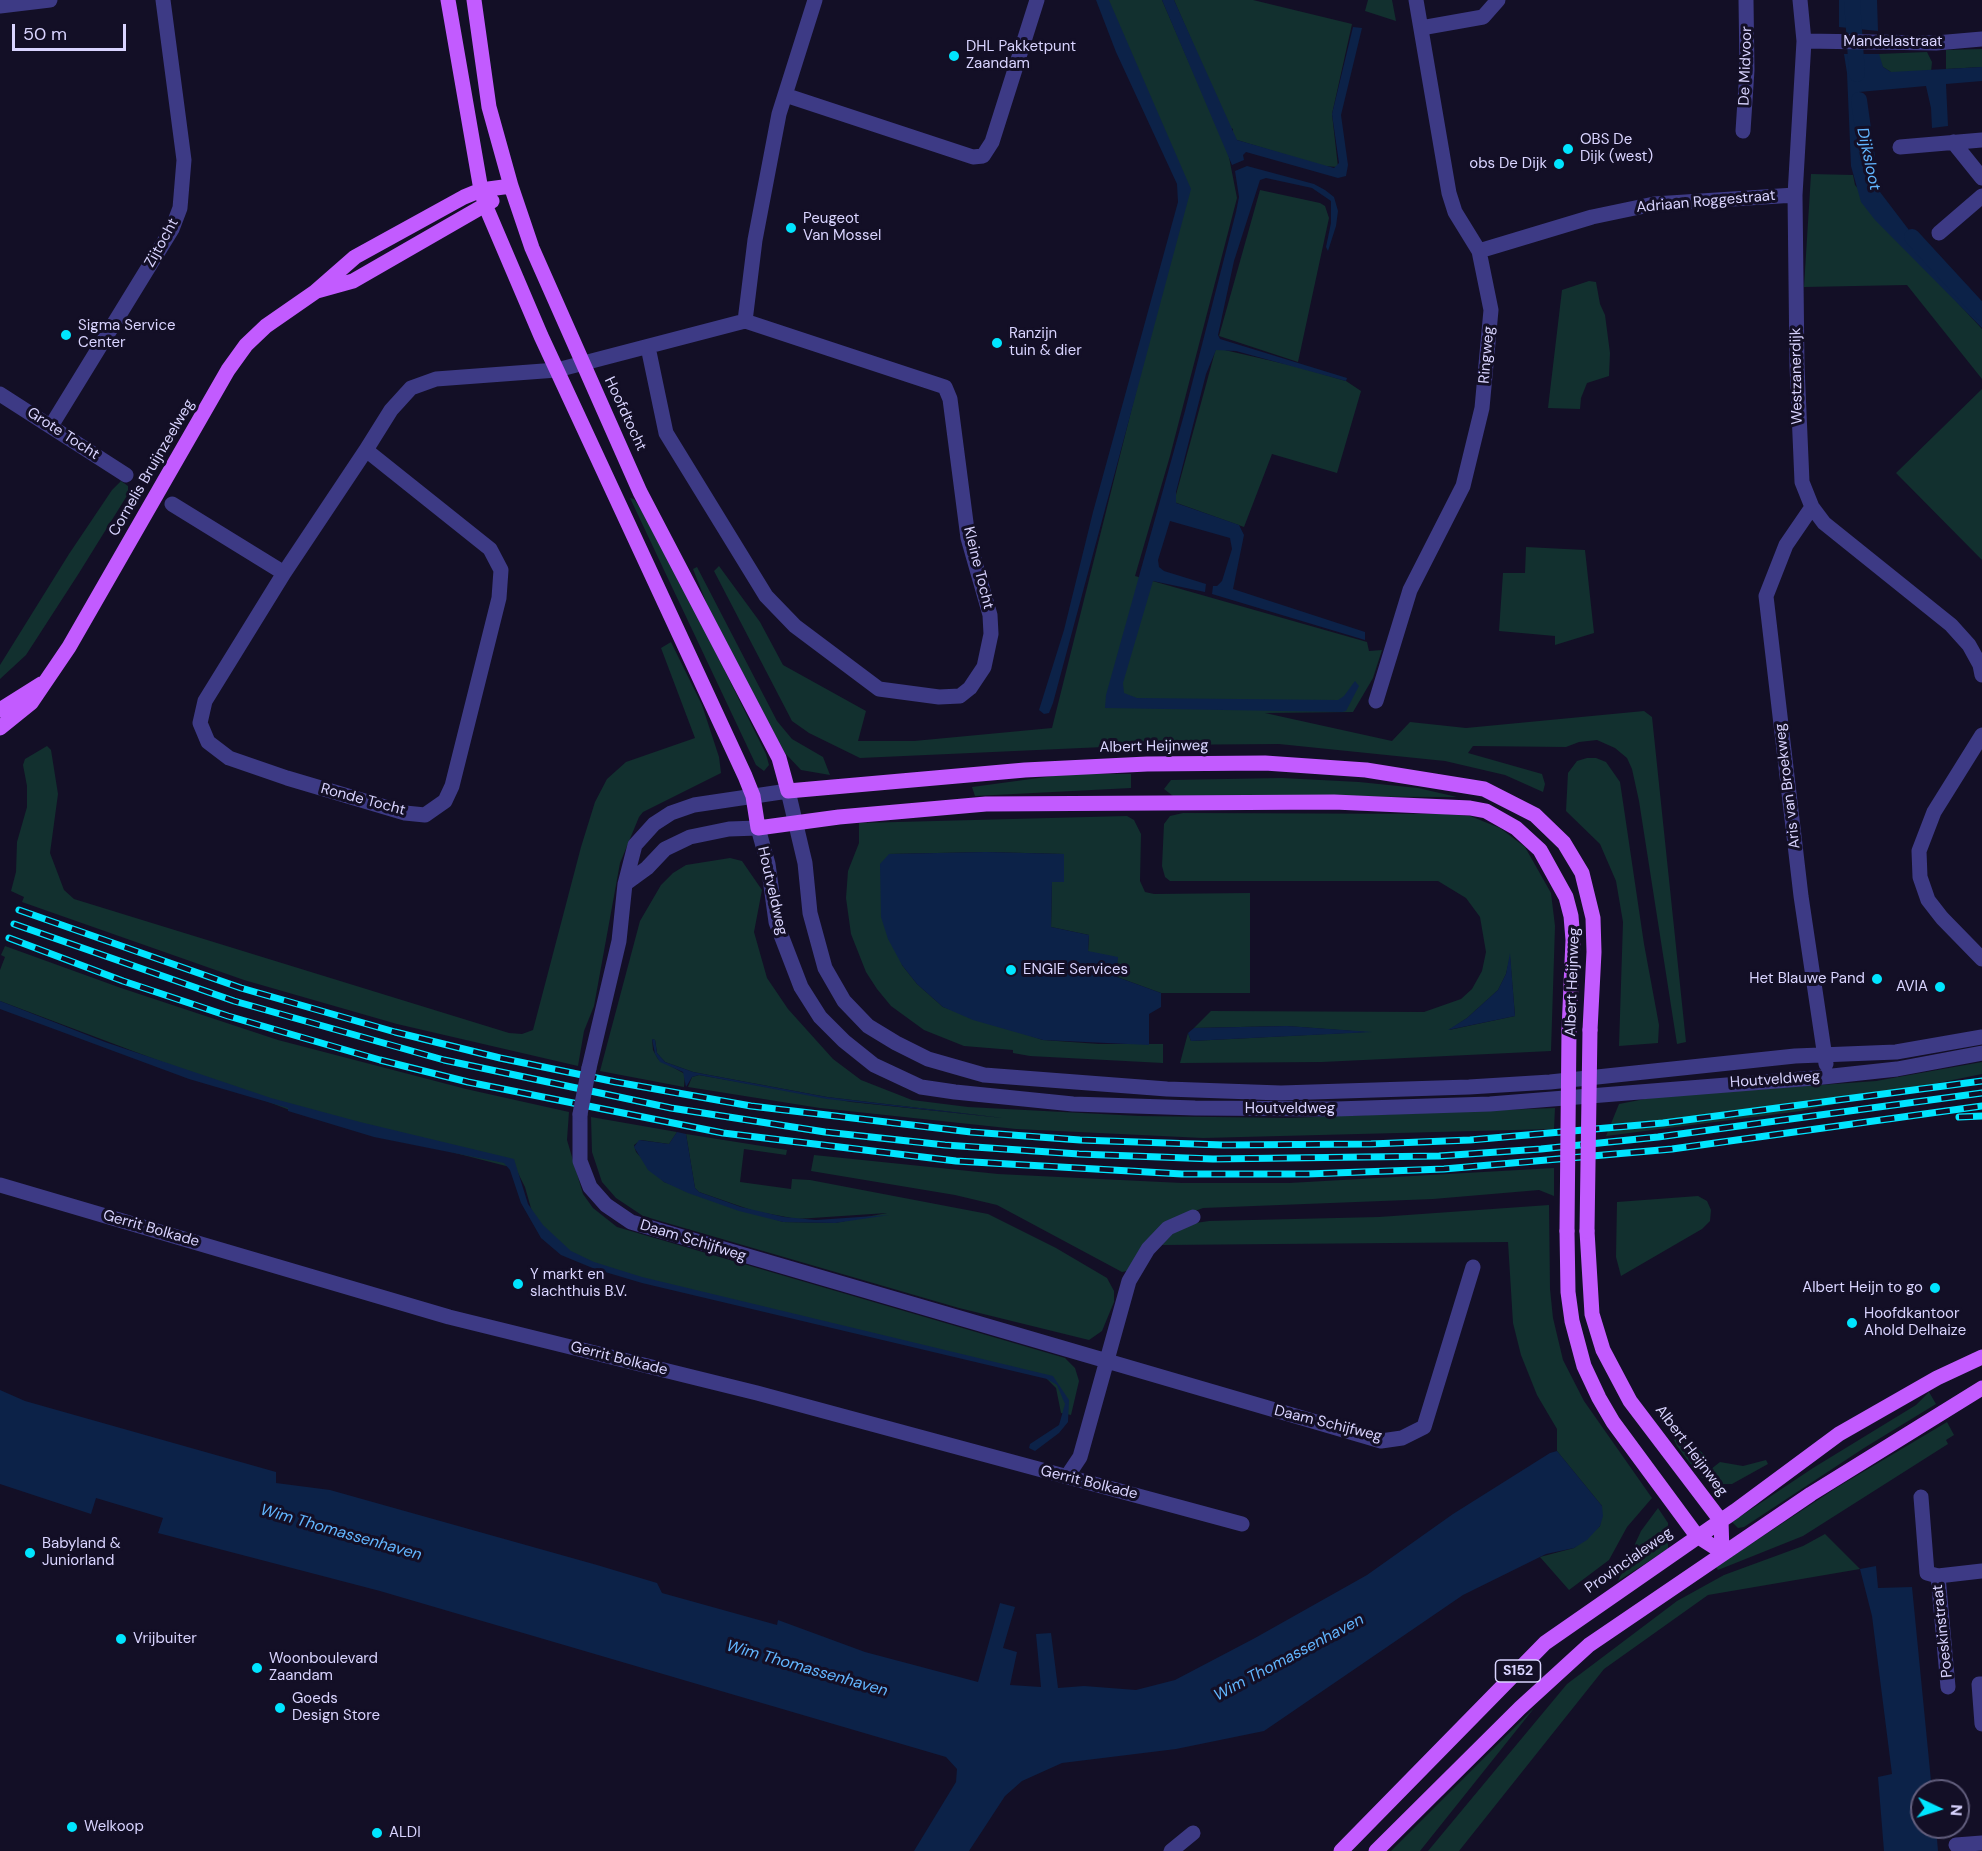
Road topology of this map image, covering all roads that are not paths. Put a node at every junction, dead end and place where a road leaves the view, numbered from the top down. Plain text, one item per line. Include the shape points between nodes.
1 (51, 0) edge
2 (163, 0) edge
3 (448, 0) edge
4 (474, 0) edge
5 (815, 0) edge
6 (1037, 0) edge
7 (1416, 0) edge
8 (1746, 0) edge
9 (1800, 0) edge
10 (1496, 3) edge
11 (0, 6) edge
12 (1421, 28) junction
13 (1982, 39) edge
14 (1804, 41) junction
15 (785, 96) junction
16 (1743, 131) dead end
17 (1982, 140) edge
18 (1953, 142) junction
19 (1900, 147) dead end
20 (1982, 178) edge
21 (510, 186) junction
22 (481, 190) junction
23 (1795, 195) junction
24 (1982, 196) edge
25 (486, 207) junction
26 (1939, 233) dead end
27 (1479, 251) junction
28 (315, 292) junction
29 (745, 321) junction
30 (648, 347) junction
31 (581, 364) junction
32 (557, 370) junction
33 (0, 394) edge
34 (51, 426) junction
35 (366, 450) junction
36 (126, 475) dead end
37 (172, 504) dead end
38 (1812, 507) junction
39 (284, 573) junction
40 (1982, 675) edge
41 (43, 683) junction
42 (1376, 701) dead end
43 (0, 710) edge
44 (0, 728) edge
45 (1982, 735) edge
46 (788, 790) junction
47 (753, 796) junction
48 (796, 824) junction
49 (758, 828) junction
50 (625, 884) junction
51 (1982, 958) edge
52 (1982, 1037) edge
53 (1982, 1053) edge
54 (1825, 1055) junction
55 (1827, 1076) junction
56 (0, 1185) edge
57 (1193, 1217) dead end
58 (1473, 1267) dead end
59 (1982, 1357) edge
60 (1104, 1362) junction
61 (1982, 1388) edge
62 (1068, 1475) junction
63 (1921, 1497) dead end
64 (1720, 1521) junction
65 (1242, 1524) dead end
66 (1697, 1536) junction
67 (1722, 1552) junction
68 (1982, 1571) edge
69 (1938, 1576) junction
70 (1982, 1684) edge
71 (1948, 1687) dead end
72 (1982, 1724) edge
73 (1192, 1833) dead end
74 (1982, 1843) edge
75 (1956, 1845) dead end
76 (1171, 1851) edge
77 (1341, 1851) edge
78 (1376, 1851) edge

1 - 11 street
2 - 34 street, Zijtocht via 184,160 180,208 172,229
3 - 22 main road
4 - 21 main road, Hoofdtocht via 489,107
5 - 15 street
6 - 15 street via 992,142 983,156 973,157
7 - 12 street, Ringweg
8 - 16 street, De Midvoor
9 - 14 street, Westzanerdijk
10 - 12 street via 1483,17
12 - 27 street, Ringweg via 1449,192 1455,212
13 - 14 street, Mandelastraat via 1884,44
14 - 23 street, Westzanerdijk
15 - 29 street via 755,240
17 - 18 street
18 - 19 street
18 - 20 street
21 - 22 main road, Cornelis Bruijnzeelweg
21 - 25 main road, Cornelis Bruijnzeelweg
21 - 31 main road, Hoofdtocht
22 - 25 main road
22 - 28 main road, Cornelis Bruijnzeelweg via 355,257
23 - 27 street, Adriaan Roggestraat via 1654,204 1592,217
23 - 38 street, Westzanerdijk via 1799,449 1802,482
24 - 26 street
25 - 28 main road, Cornelis Bruijnzeelweg via 353,281
25 - 32 main road
27 - 42 street, Ringweg via 1491,310 1482,408 1463,486 1410,590
28 - 41 main road, Cornelis Bruijnzeelweg via 266,326 228,370 69,647
29 - 30 street
29 - 30 street, Kleine Tocht via 945,387 950,399 968,537 992,633 984,667 960,696 879,689 795,626 766,596 666,433
30 - 31 street
31 - 32 street, Ronde Tocht
31 - 46 main road, Hoofdtocht via 640,492 779,758
32 - 35 street, Ronde Tocht via 452,376 411,388 391,410
32 - 47 main road
33 - 34 street, Grote Tocht
34 - 36 street, Grote Tocht
35 - 39 street, Ronde Tocht
35 - 39 street, Ronde Tocht via 490,549 501,570 499,598 452,786 436,810 425,815 405,813 287,778 229,758 208,742 200,723 204,701
37 - 39 street
38 - 40 street, Westzanerdijk via 1824,523 1951,625 1969,645
38 - 54 street, Aris van Broekweg via 1786,545 1766,596 1801,896
41 - 43 main road, Cornelis Bruijnzeelweg
41 - 44 main road, Cornelis Bruijnzeelweg via 32,704
45 - 51 street via 1934,812 1919,851 1920,877 1928,900
46 - 47 street, Albert Heijnweg
46 - 48 street, Hoofdtocht
46 - 64 main road, Albert Heijnweg, bridge via 1025,770 1265,763 1366,770 1484,789 1542,821 1564,843 1582,873 1593,918 1587,1231 1592,1314 1611,1368 1630,1401
47 - 49 main road
47 - 50 street, Daam Schijfweg via 694,806 671,813 654,824 635,845
48 - 49 main road, Albert Heijnweg
48 - 54 street, Houtveldweg via 810,913 825,968 844,1001 868,1026 896,1043 928,1059 984,1075 1281,1093 1550,1082
48 - 66 main road, Albert Heijnweg, bridge via 986,804 1334,802 1470,808 1486,811 1516,828 1540,850 1566,897 1573,940 1568,1231 1572,1321 1584,1366 1614,1422
49 - 50 street via 690,837 665,849
49 - 55 street, Houtveldweg via 768,864 776,922 801,987 820,1017 844,1041 874,1065 921,1087 1084,1104 1336,1109 1490,1104
50 - 60 street, Daam Schijfweg, bridge via 619,941 580,1114 580,1161 590,1187 606,1205 631,1222
52 - 54 street, Houtveldweg via 1896,1052
53 - 55 street, Houtveldweg via 1897,1069
54 - 55 street, Aris van Broekweg
56 - 62 street, Gerrit Bolkade via 449,1317
57 - 60 street via 1168,1228 1148,1249 1129,1281
58 - 60 street, Daam Schijfweg via 1424,1427 1402,1438 1381,1441
59 - 64 main road, Provincialeweg / S152 via 1839,1434
60 - 62 street via 1080,1457
61 - 67 main road, S152
62 - 65 street, Gerrit Bolkade
63 - 69 street, Poeskinstraat via 1927,1573
64 - 66 main road, Provincialeweg / S152
64 - 67 main road, Albert Heijnweg
66 - 67 main road, Albert Heijnweg
66 - 77 main road, Provincialeweg / S152 via 1545,1642
67 - 78 main road, S152 via 1563,1667
68 - 69 street, Poeskinstraat
69 - 71 street, Poeskinstraat
70 - 72 street
73 - 76 street
74 - 75 street

